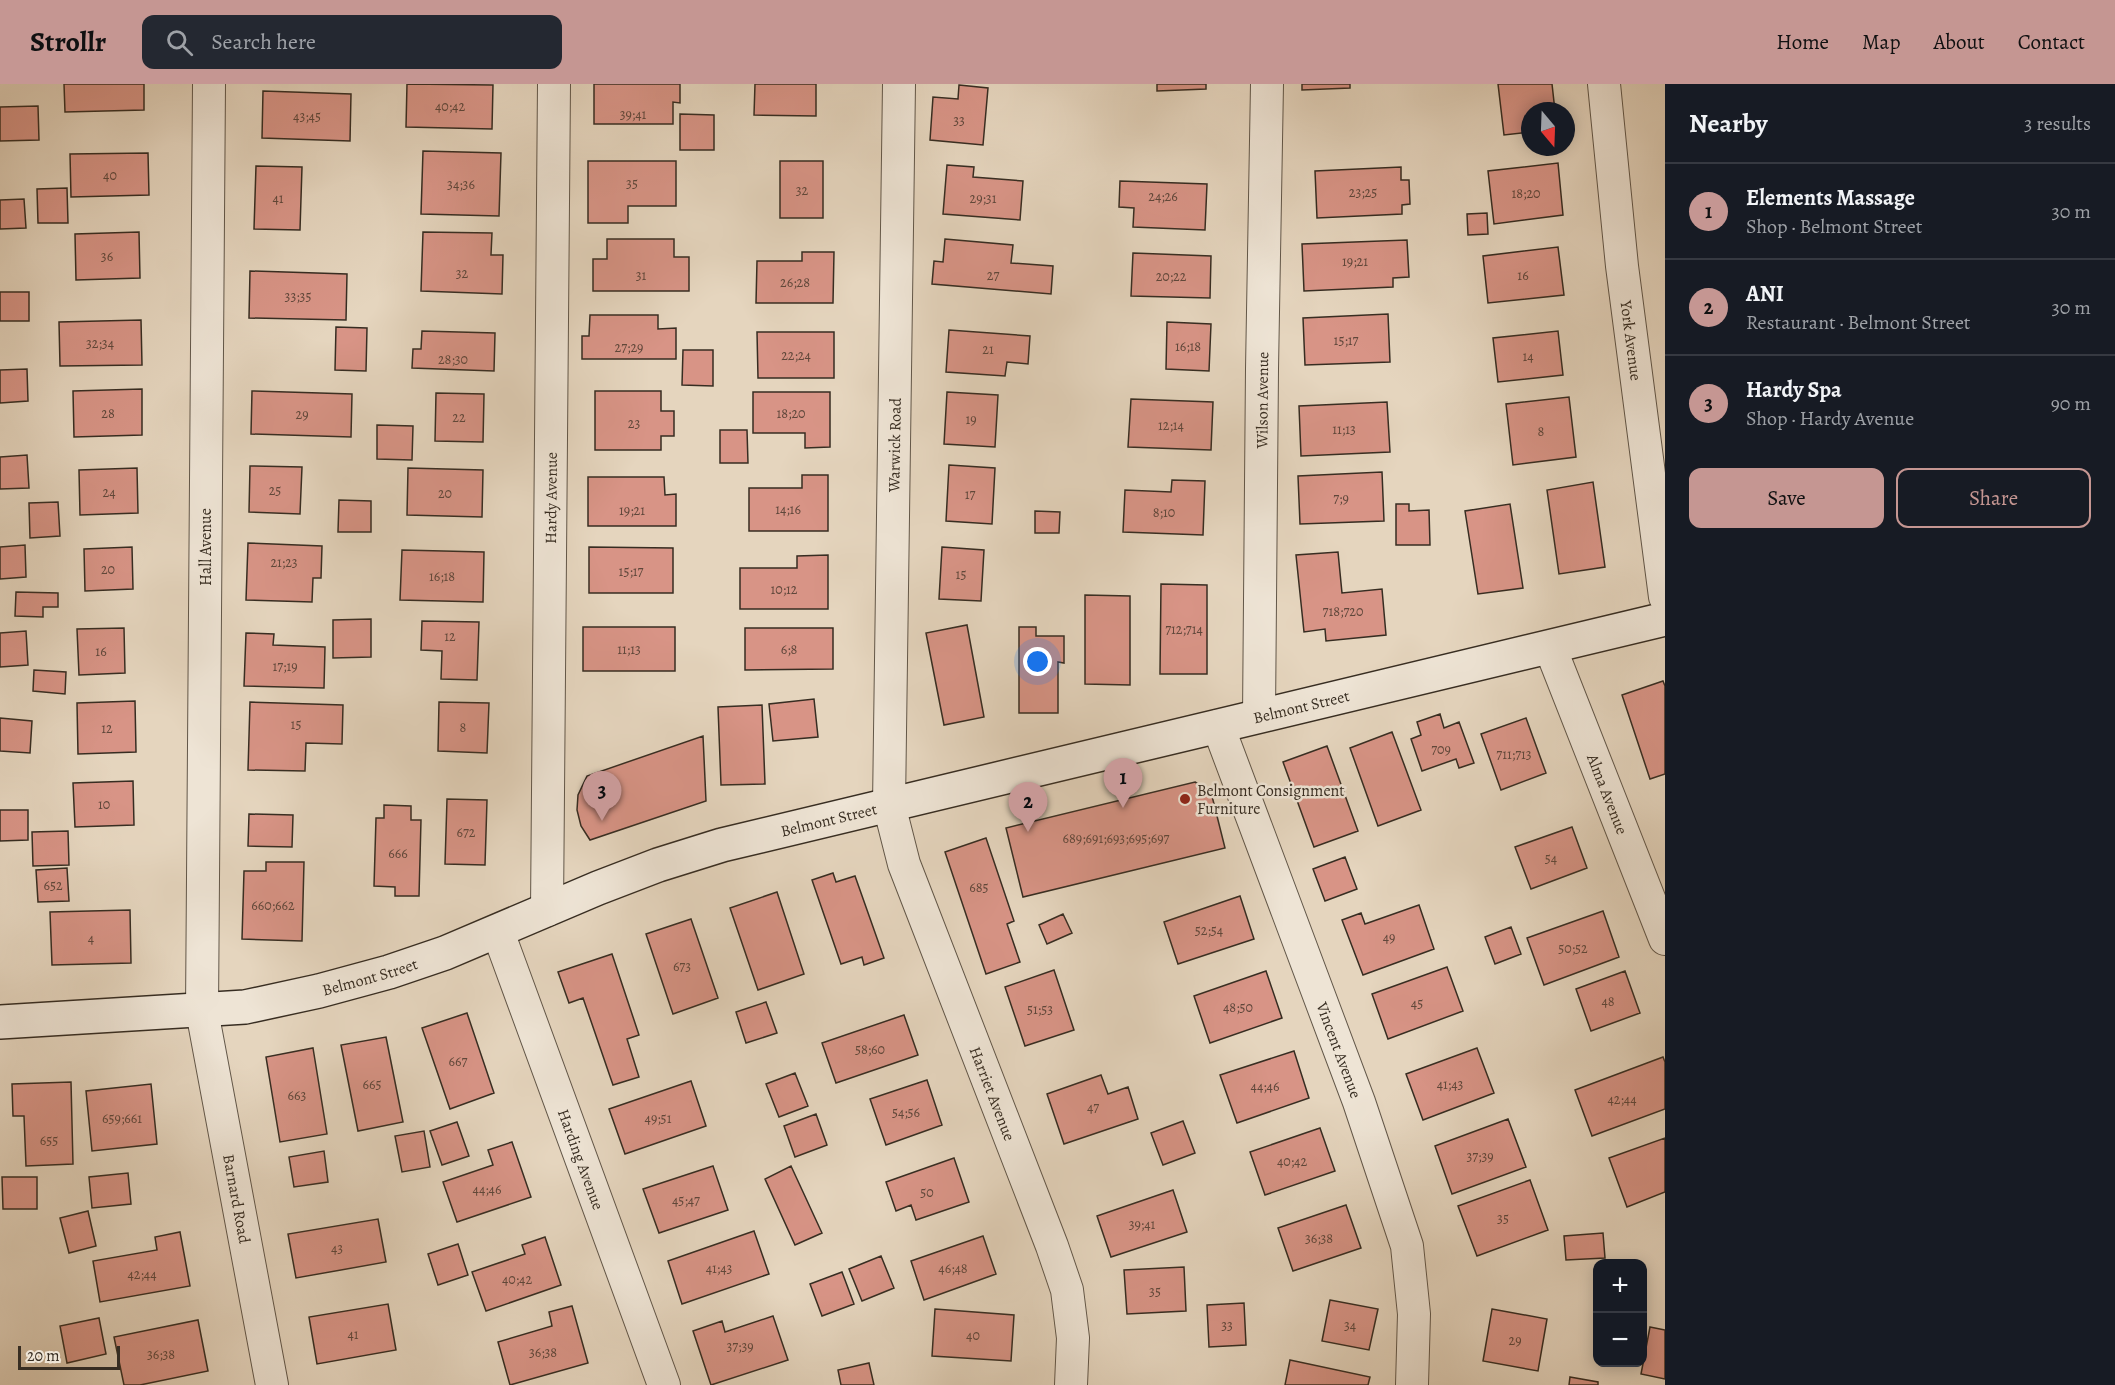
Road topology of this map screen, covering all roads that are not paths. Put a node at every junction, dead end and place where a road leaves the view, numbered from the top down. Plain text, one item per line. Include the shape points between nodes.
1 (209, 84) edge
2 (554, 84) edge
3 (899, 84) edge
4 (1268, 84) edge
5 (1604, 84) edge
6 (1665, 597) edge
7 (1665, 619) edge
8 (1550, 647) junction
9 (1259, 716) junction
10 (1218, 726) junction
11 (889, 805) junction
12 (547, 910) junction
13 (498, 932) junction
14 (1665, 939) edge
15 (202, 1011) junction
16 (0, 1022) edge
17 (272, 1385) edge
18 (664, 1385) edge
19 (1071, 1385) edge
20 (1412, 1385) edge

1 - 15 street, Hall Avenue
2 - 12 street, Hardy Avenue
3 - 11 street, Warwick Road
4 - 9 street, Wilson Avenue
5 - 6 street, York Avenue via 1622,266
7 - 8 main road, Belmont Street
8 - 9 main road, Belmont Street
8 - 14 street, Alma Avenue
9 - 10 main road, Belmont Street
10 - 11 main road, Belmont Street
10 - 20 street, Vincent Avenue via 1359,1102 1407,1246 1414,1314
11 - 12 main road, Belmont Street via 722,845
11 - 19 street, Harriet Avenue via 904,864 1067,1290 1073,1338
12 - 13 main road, Belmont Street
13 - 15 main road, Belmont Street via 400,968 329,988 245,1007
13 - 18 street, Harding Avenue
15 - 16 main road, Belmont Street
15 - 17 street, Barnard Road

